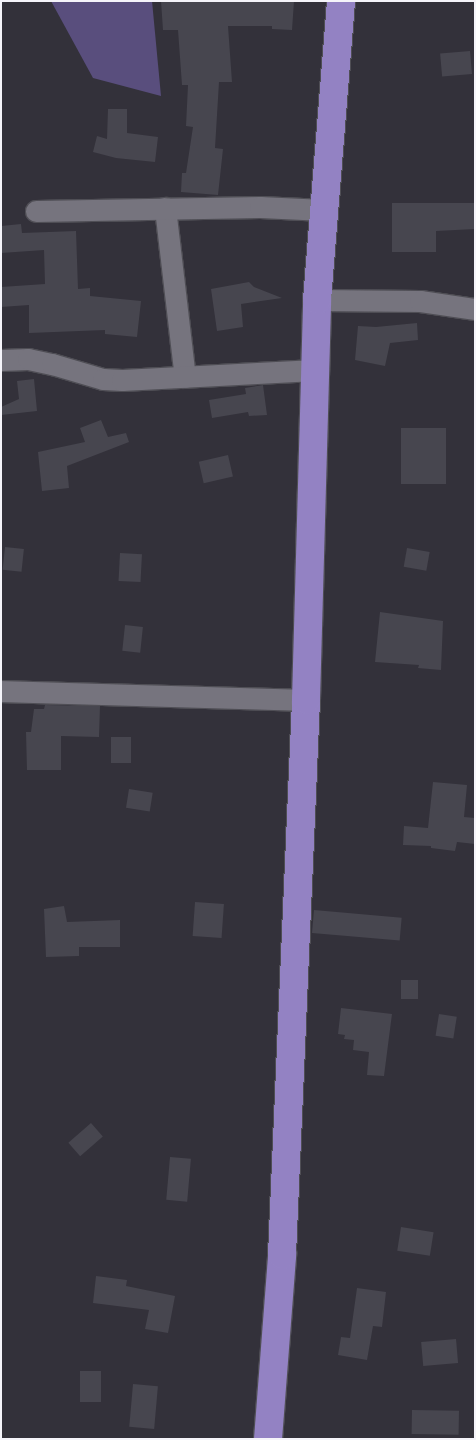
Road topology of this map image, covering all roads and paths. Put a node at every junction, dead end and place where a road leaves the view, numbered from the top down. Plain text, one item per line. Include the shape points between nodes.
1 (341, 1) edge
2 (164, 208) junction
3 (324, 210) junction
4 (36, 211) dead end
5 (317, 300) junction
6 (475, 309) edge
7 (1, 360) edge
8 (315, 370) junction
9 (185, 377) junction
10 (1, 691) edge
11 (306, 700) junction
12 (268, 1439) edge

1 - 3 main road
2 - 3 street
2 - 4 street
2 - 9 street
3 - 5 main road
5 - 6 street via 420,301
5 - 8 main road
7 - 9 street via 28,359 103,379
8 - 9 street
8 - 11 main road
10 - 11 street
11 - 12 main road via 282,1255

